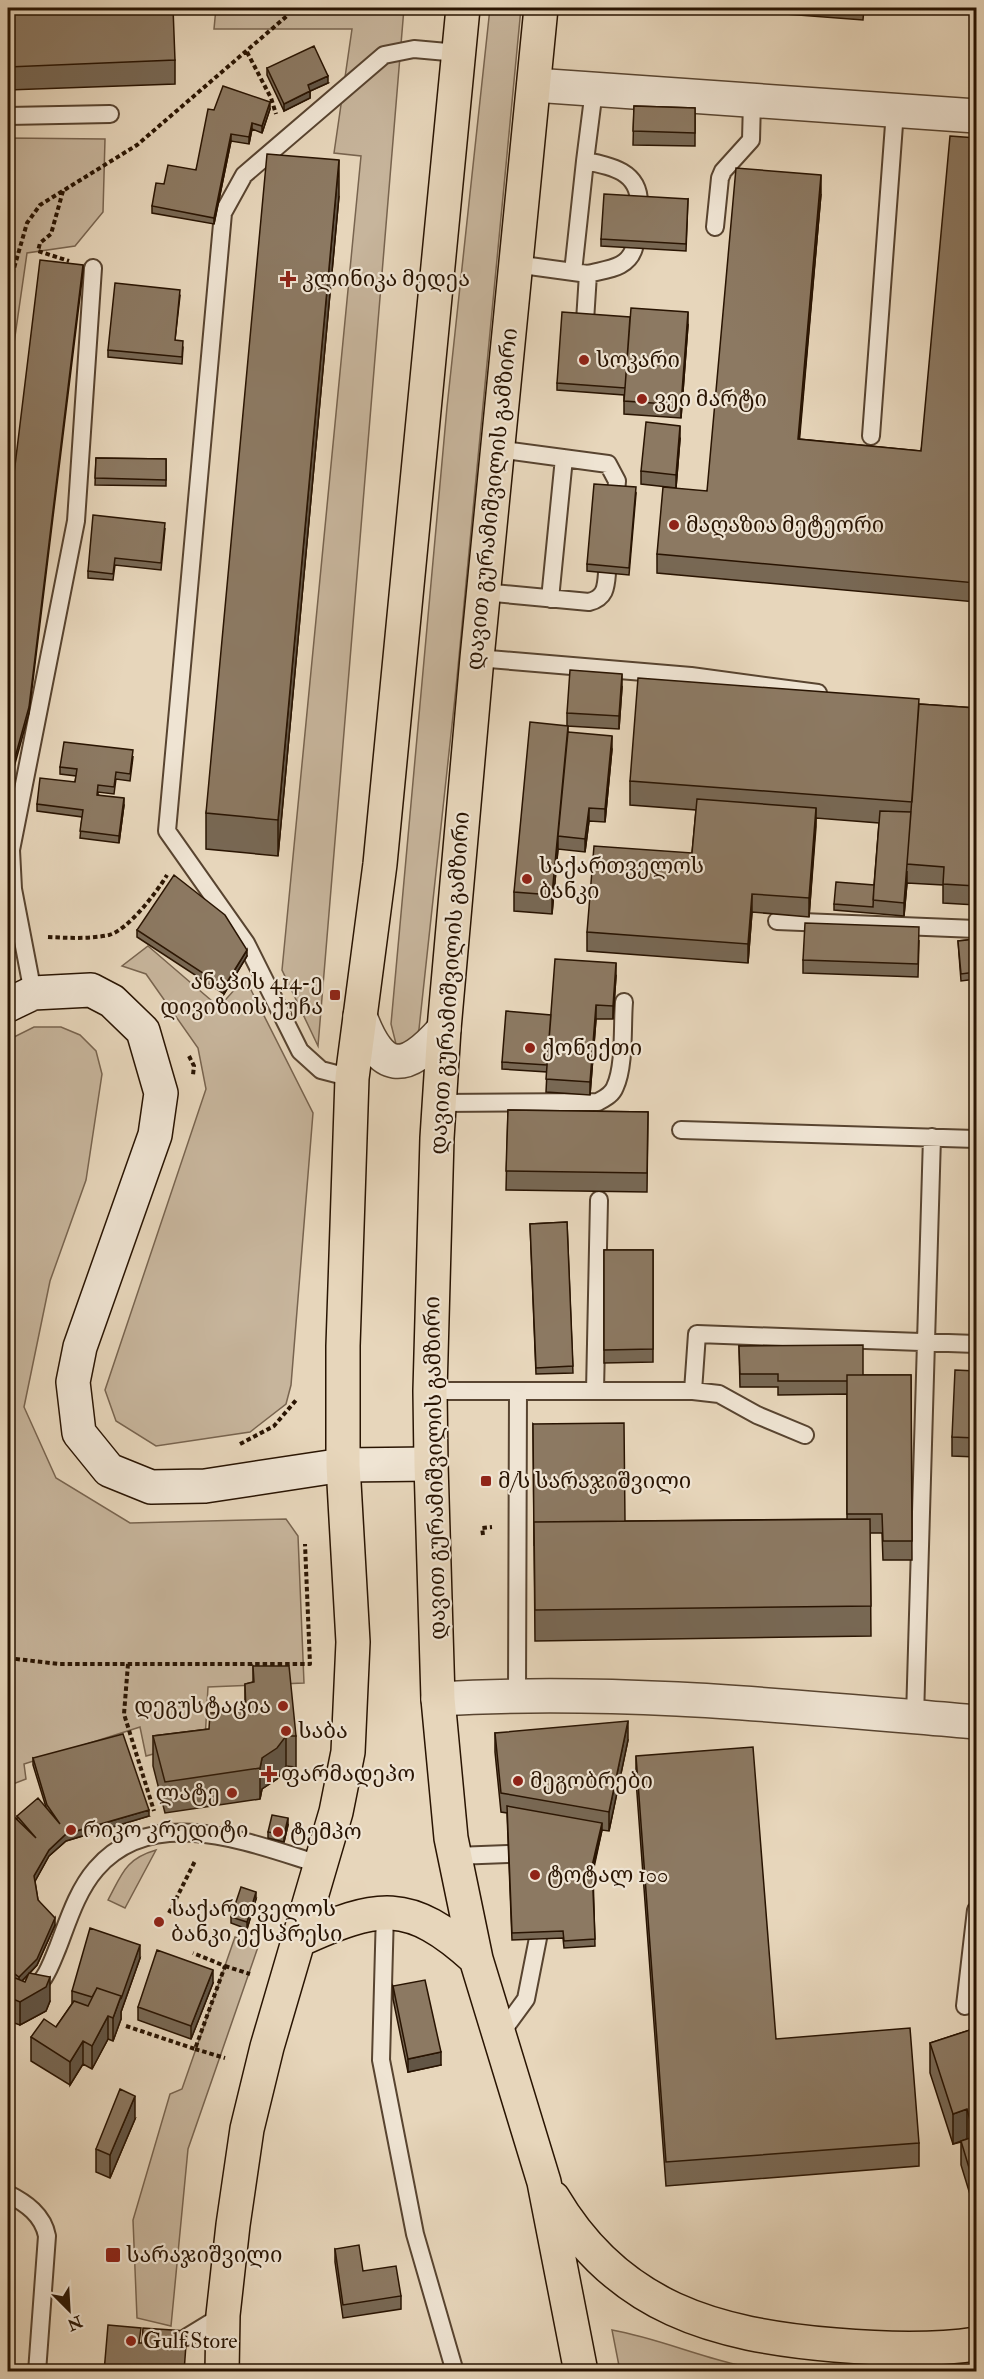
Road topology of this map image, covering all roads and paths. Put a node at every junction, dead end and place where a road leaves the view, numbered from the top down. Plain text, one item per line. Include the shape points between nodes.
1 (289, 8) edge
2 (463, 8) edge
3 (541, 8) edge
4 (248, 52) junction
5 (458, 53) junction
6 (534, 85) junction
7 (594, 90) junction
8 (752, 101) junction
9 (895, 111) junction
10 (110, 114) dead end
11 (8, 116) edge
12 (976, 116) edge
13 (284, 141) junction
14 (585, 161) junction
15 (63, 191) junction
16 (639, 203) edge
17 (716, 227) dead end
18 (634, 248) edge
19 (515, 264) junction
20 (93, 268) joint
21 (581, 273) junction
22 (8, 289) edge
23 (585, 321) edge
24 (871, 436) dead end
25 (497, 449) junction
26 (564, 458) junction
27 (616, 492) edge
28 (608, 573) edge
29 (483, 591) junction
30 (550, 598) junction
31 (477, 658) junction
32 (839, 696) edge
33 (182, 849) junction
34 (777, 921) edge
35 (20, 925) junction
36 (976, 929) edge
37 (20, 999) edge
38 (624, 1002) dead end
39 (360, 1016) junction
40 (444, 1029) junction
41 (351, 1078) junction
42 (439, 1102) junction
43 (681, 1130) dead end
44 (932, 1137) junction
45 (976, 1138) edge
46 (598, 1200) dead end
47 (928, 1342) junction
48 (976, 1344) edge
49 (595, 1390) junction
50 (430, 1391) junction
51 (518, 1391) junction
52 (693, 1391) junction
53 (805, 1435) dead end
54 (431, 1464) junction
55 (343, 1465) junction
56 (305, 1544) dead end
57 (8, 1658) edge
58 (128, 1664) junction
59 (517, 1694) junction
60 (438, 1699) junction
61 (915, 1717) junction
62 (976, 1722) edge
63 (161, 1835) junction
64 (508, 1854) edge
65 (455, 1856) junction
66 (195, 1861) dead end
67 (322, 1865) junction
68 (976, 1910) edge
69 (385, 1912) junction
70 (169, 1913) dead end
71 (538, 1938) edge
72 (299, 1940) junction
73 (193, 1953) dead end
74 (476, 1959) junction
75 (225, 1966) junction
76 (250, 1974) dead end
77 (8, 1985) edge
78 (965, 2006) dead end
79 (126, 2026) dead end
80 (500, 2036) junction
81 (195, 2049) junction
82 (225, 2058) dead end
83 (544, 2182) junction
84 (8, 2194) edge
85 (223, 2315) junction
86 (187, 2337) edge
87 (976, 2344) edge
88 (37, 2372) edge
89 (222, 2372) edge
90 (454, 2372) edge
91 (581, 2372) edge

1 - 4 path via 288,15
2 - 5 main road
3 - 6 main road, დავით გურამიშვილის გამზირი
4 - 13 path via 271,98
4 - 15 path via 138,145
5 - 13 lane via 414,49 384,56
5 - 39 main road via 380,864
6 - 7 street
6 - 19 main road, დავით გურამიშვილის გამზირი
7 - 8 street
7 - 14 lane
8 - 9 street
8 - 17 lane via 751,140 720,178
9 - 12 street
9 - 24 lane
10 - 11 lane
13 - 33 lane via 244,175 223,213 167,831
14 - 16 lane via 622,171 637,187
14 - 21 lane
15 - 20 path via 51,234 40,243 38,251
15 - 22 path via 40,205 27,223
18 - 21 lane via 623,265
19 - 21 lane
19 - 25 main road, დავით გურამიშვილის გამზირი
20 - 35 lane via 76,521 11,850
21 - 23 lane
25 - 26 lane
25 - 29 main road, დავით გურამიშვილის გამზირი
26 - 27 lane via 608,464 617,481
26 - 30 lane
28 - 30 lane via 606,589 596,600
29 - 30 lane
29 - 31 main road, დავით გურამიშვილის გამზირი
31 - 32 lane via 691,676
31 - 40 main road, დავით გურამიშვილის გამზირი
33 - 35 path via 147,905 111,934 48,937
33 - 41 lane via 246,943 300,1051 321,1070
34 - 36 lane
35 - 37 lane
37 - 55 street via 92,990 112,1000 143,1031 161,1093 155,1135 80,1347 73,1382 79,1433 110,1470 151,1487 205,1486
38 - 42 lane via 619,1074 615,1088 598,1102
39 - 40 street via 370,1042 390,1060 417,1056
39 - 41 main road
40 - 42 main road, დავით გურამიშვილის გამზირი
41 - 55 main road
42 - 50 main road, დავით გურამიშვილის გამზირი
43 - 44 lane
44 - 45 lane
44 - 47 lane
46 - 49 lane
47 - 48 lane
47 - 52 lane via 697,1334
47 - 61 lane
49 - 51 lane
49 - 52 lane
50 - 51 lane
50 - 54 main road, დავით გურამიშვილის გამზირი
51 - 59 lane
52 - 53 lane via 719,1394
54 - 55 street
54 - 60 main road, დავით გურამიშვილის გამზირი
55 - 67 main road via 354,1642 348,1752
56 - 58 path via 310,1665
57 - 58 path via 59,1664
58 - 63 path via 124,1714
59 - 60 street
59 - 61 street via 768,1704
60 - 65 main road, დავით გურამიშვილის გამზირი
61 - 62 street
63 - 67 lane via 200,1832
63 - 77 lane via 129,1844 94,1871 41,1984 25,1993
64 - 65 lane
65 - 74 main road, დავით გურამიშვილის გამზირი
66 - 70 path
67 - 72 main road
68 - 78 lane
69 - 72 main road via 355,1916
69 - 74 main road via 432,1924
69 - 90 lane via 381,2060 416,2234
71 - 80 lane via 526,1999
72 - 85 main road via 247,2130
73 - 75 path
74 - 80 main road, დავით გურამიშვილის გამზირი
75 - 76 path
75 - 81 path
79 - 81 path
80 - 83 main road, დავით გურამიშვილის გამზირი
81 - 82 path
83 - 87 main road via 569,2225 597,2258 633,2287 683,2315 738,2332 792,2341 868,2348
83 - 91 main road
84 - 88 lane via 28,2206 43,2224 47,2236
85 - 86 lane
85 - 89 main road

